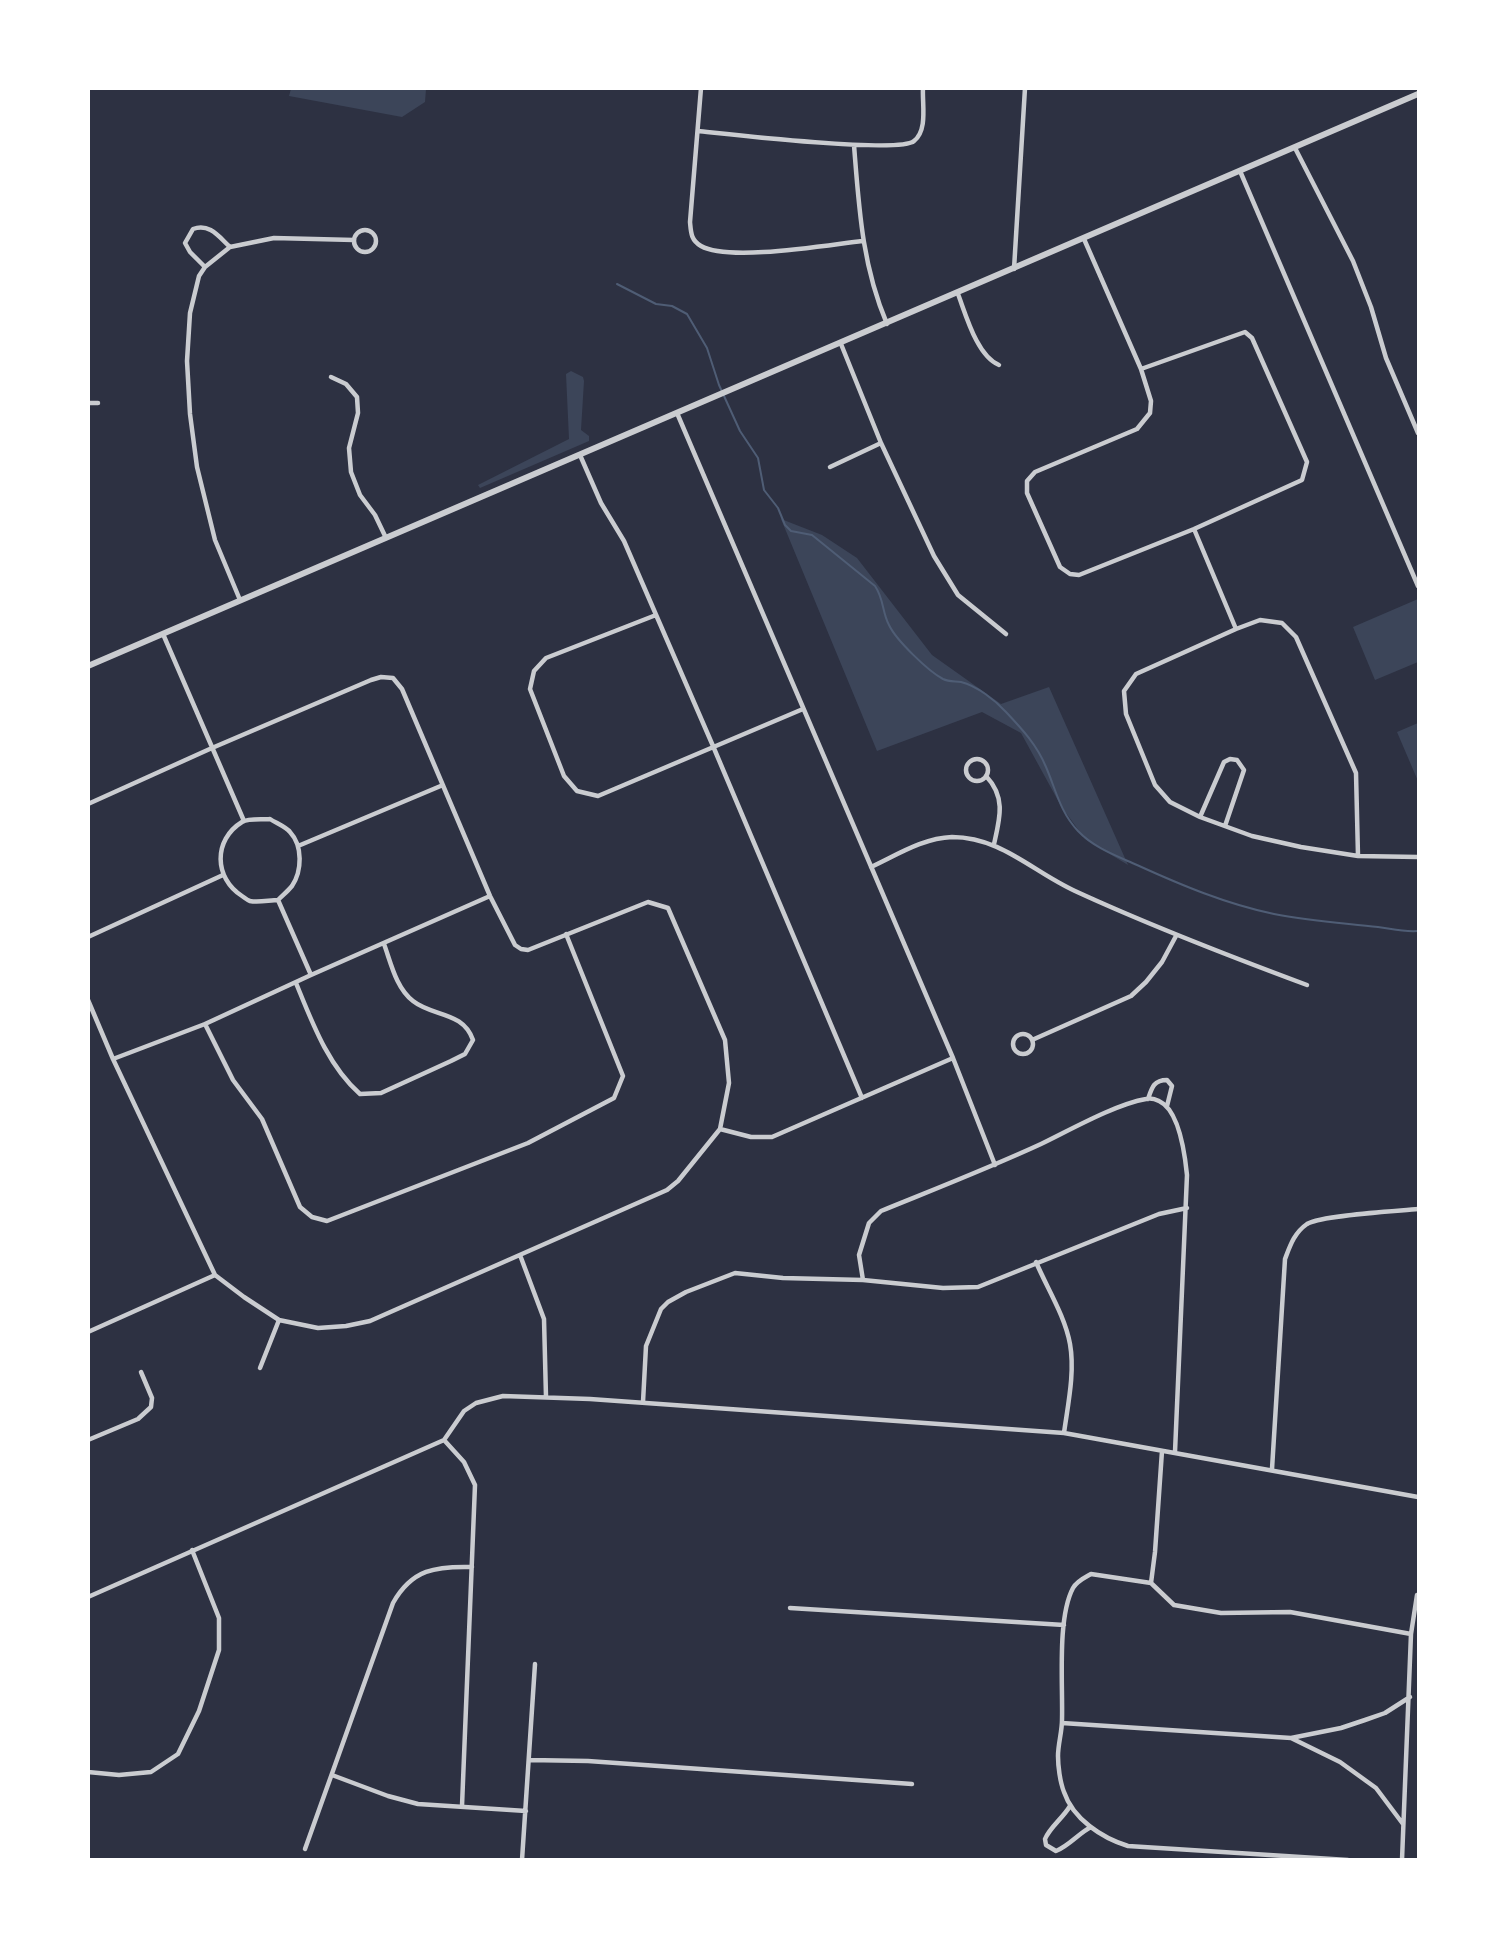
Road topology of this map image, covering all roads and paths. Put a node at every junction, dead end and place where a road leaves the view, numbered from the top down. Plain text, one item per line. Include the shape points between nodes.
1 (701, 88) edge
2 (923, 88) edge
3 (1025, 88) edge
4 (1419, 94) edge
5 (698, 131) junction
6 (854, 145) junction
7 (1295, 148) junction
8 (1240, 171) junction
9 (1084, 239) junction
10 (354, 240) junction
11 (862, 241) junction
12 (230, 247) junction
13 (206, 267) junction
14 (1014, 269) junction
15 (958, 294) junction
16 (887, 324) junction
17 (841, 344) junction
18 (999, 365) dead end
19 (1141, 369) junction
20 (331, 377) dead end
21 (88, 403) edge
22 (98, 403) dead end
23 (677, 413) junction
24 (1419, 433) edge
25 (881, 443) junction
26 (580, 455) junction
27 (830, 467) dead end
28 (1194, 529) junction
29 (386, 538) junction
30 (1419, 586) edge
31 (240, 600) junction
32 (656, 615) junction
33 (1236, 629) junction
34 (163, 634) junction
35 (1006, 634) dead end
36 (88, 666) edge
37 (803, 709) junction
38 (713, 746) junction
39 (212, 748) junction
40 (986, 776) junction
41 (443, 785) junction
42 (88, 804) edge
43 (1200, 817) junction
44 (244, 821) junction
45 (1225, 826) junction
46 (994, 844) junction
47 (298, 846) junction
48 (1358, 856) junction
49 (1419, 857) edge
50 (871, 867) junction
51 (223, 875) junction
52 (490, 896) junction
53 (278, 900) junction
54 (566, 934) junction
55 (1176, 936) junction
56 (88, 937) edge
57 (384, 944) junction
58 (311, 975) junction
59 (296, 983) junction
60 (1307, 985) dead end
61 (88, 1000) edge
62 (205, 1024) junction
63 (1032, 1040) junction
64 (953, 1058) junction
65 (113, 1059) junction
66 (862, 1098) junction
67 (1148, 1099) junction
68 (1167, 1106) junction
69 (720, 1130) junction
70 (995, 1165) junction
71 (1187, 1209) junction
72 (1419, 1209) edge
73 (520, 1255) junction
74 (1036, 1262) junction
75 (215, 1275) junction
76 (863, 1280) junction
77 (279, 1320) junction
78 (88, 1332) edge
79 (260, 1368) dead end
80 (141, 1372) dead end
81 (546, 1397) junction
82 (643, 1402) junction
83 (1065, 1433) junction
84 (88, 1440) edge
85 (444, 1440) junction
86 (1162, 1451) junction
87 (1175, 1452) junction
88 (1272, 1469) junction
89 (1419, 1497) edge
90 (192, 1550) junction
91 (472, 1567) junction
92 (1150, 1583) junction
93 (1417, 1595) dead end
94 (88, 1597) edge
95 (790, 1608) dead end
96 (1064, 1625) junction
97 (1411, 1634) junction
98 (535, 1664) dead end
99 (1410, 1697) junction
100 (1062, 1723) junction
101 (1291, 1738) junction
102 (529, 1760) junction
103 (88, 1772) edge
104 (332, 1775) junction
105 (912, 1784) dead end
106 (462, 1806) junction
107 (1070, 1806) junction
108 (526, 1811) junction
109 (1403, 1824) junction
110 (1091, 1827) junction
111 (304, 1849) dead end
112 (522, 1860) edge
113 (1348, 1860) edge
114 (1402, 1860) edge

1 - 5 street
2 - 6 street via 922,131 914,142 905,146
3 - 14 street
4 - 7 street
5 - 6 street
5 - 11 street via 690,222 691,237 700,245 712,250 758,253
6 - 11 street
7 - 8 street
7 - 24 street via 1353,261 1386,358
8 - 9 street
8 - 30 street
9 - 14 street
9 - 19 street
10 - 10 street via 356,234 366,230 376,239 366,252 356,247
10 - 12 street via 274,238
11 - 16 street via 872,285
12 - 13 street
12 - 13 street via 210,228 193,229 185,243
13 - 31 street via 198,276 190,313 190,414 196,467 215,540
14 - 15 street
15 - 16 street
15 - 18 street via 981,349
16 - 17 street
17 - 23 street
17 - 25 street
19 - 28 street via 1245,332 1252,338 1307,462 1302,480
19 - 28 street via 1151,401 1144,422 1137,429 1035,472 1027,481 1027,493 1060,567 1070,574 1079,575
20 - 29 street via 346,384 357,397 358,413 349,448 351,472
21 - 22 street
23 - 26 street
23 - 37 street
25 - 27 street
25 - 35 street via 934,556 958,595
26 - 29 street
26 - 32 street
28 - 33 street
29 - 31 street
31 - 34 street
32 - 38 street
32 - 38 street via 546,658 534,670 530,689 564,776 577,791 598,796
33 - 43 street via 1136,675 1124,691 1126,714 1155,785 1170,802
33 - 48 street via 1260,620 1282,623 1296,637 1356,773
34 - 36 street
34 - 39 street
37 - 38 street
37 - 50 street
38 - 66 street
39 - 41 street via 371,680 393,678 402,689
39 - 42 street
39 - 44 street
40 - 40 street via 983,761 970,762 970,778 980,780
40 - 46 street via 999,795 1000,819
41 - 47 street
41 - 52 street
43 - 45 street
43 - 45 street via 1224,762 1237,760 1244,770
44 - 47 street via 270,819 290,831
44 - 51 street via 224,842 220,859
45 - 48 street via 1252,836
46 - 50 street via 951,837 927,840
46 - 55 street via 1072,890
47 - 53 street via 296,879
48 - 49 street
50 - 64 street
51 - 53 street via 232,890 250,901
51 - 56 street
52 - 54 street via 514,945 521,949 528,950
52 - 57 street
53 - 58 street
54 - 62 street via 623,1077 614,1098 528,1143 327,1221 300,1208 262,1119 233,1080
54 - 69 street via 648,902 668,908 725,1040 729,1083
55 - 60 street
55 - 63 street via 1162,962 1131,996
57 - 58 street
57 - 59 street via 400,986 415,1003 469,1028 473,1040 465,1054 381,1093 360,1094 346,1082 314,1028
58 - 59 street
59 - 62 street
61 - 65 street
62 - 65 street
63 - 63 street via 1028,1035 1018,1035 1014,1049 1026,1054 1033,1047
64 - 66 street
64 - 70 street
65 - 75 street
66 - 69 street via 772,1137
67 - 68 street
67 - 68 street via 1153,1084 1167,1080 1172,1086
67 - 70 street via 1121,1107
68 - 71 street via 1185,1153
69 - 73 street via 667,1190
70 - 76 street via 874,1216 868,1223 859,1255
71 - 74 street via 1159,1214
71 - 87 street
72 - 88 street via 1308,1223 1292,1239 1285,1259
73 - 77 street via 370,1321 318,1328
73 - 81 street via 544,1319
74 - 76 street via 978,1287 943,1288
74 - 83 street via 1070,1343 1072,1366
75 - 77 street
75 - 78 street
76 - 82 street via 735,1273 677,1296 661,1309 646,1346
77 - 79 street
80 - 84 street via 152,1407 138,1419
81 - 82 street
81 - 85 street via 503,1396 476,1402 464,1410
82 - 83 street
83 - 86 street
85 - 90 street
85 - 91 street via 464,1462 475,1485
86 - 87 street
86 - 92 street
87 - 88 street
88 - 89 street
90 - 94 street
90 - 103 street via 220,1628 219,1650 191,1731 178,1754 151,1772
91 - 104 street via 426,1570 401,1589
91 - 106 street
92 - 96 street via 1091,1574 1073,1588
92 - 97 street via 1174,1605 1221,1613 1290,1612
93 - 97 street
95 - 96 street
96 - 100 street
97 - 99 street
98 - 102 street
99 - 101 street via 1365,1720
99 - 109 street
100 - 101 street
100 - 107 street via 1058,1756 1063,1791
101 - 109 street via 1340,1762 1376,1788
102 - 105 street
102 - 108 street
104 - 106 street via 418,1804
104 - 111 street
106 - 108 street
107 - 110 street
107 - 110 street via 1047,1834 1046,1845 1056,1851 1062,1849
108 - 112 street
109 - 114 street
110 - 113 street via 1128,1846

